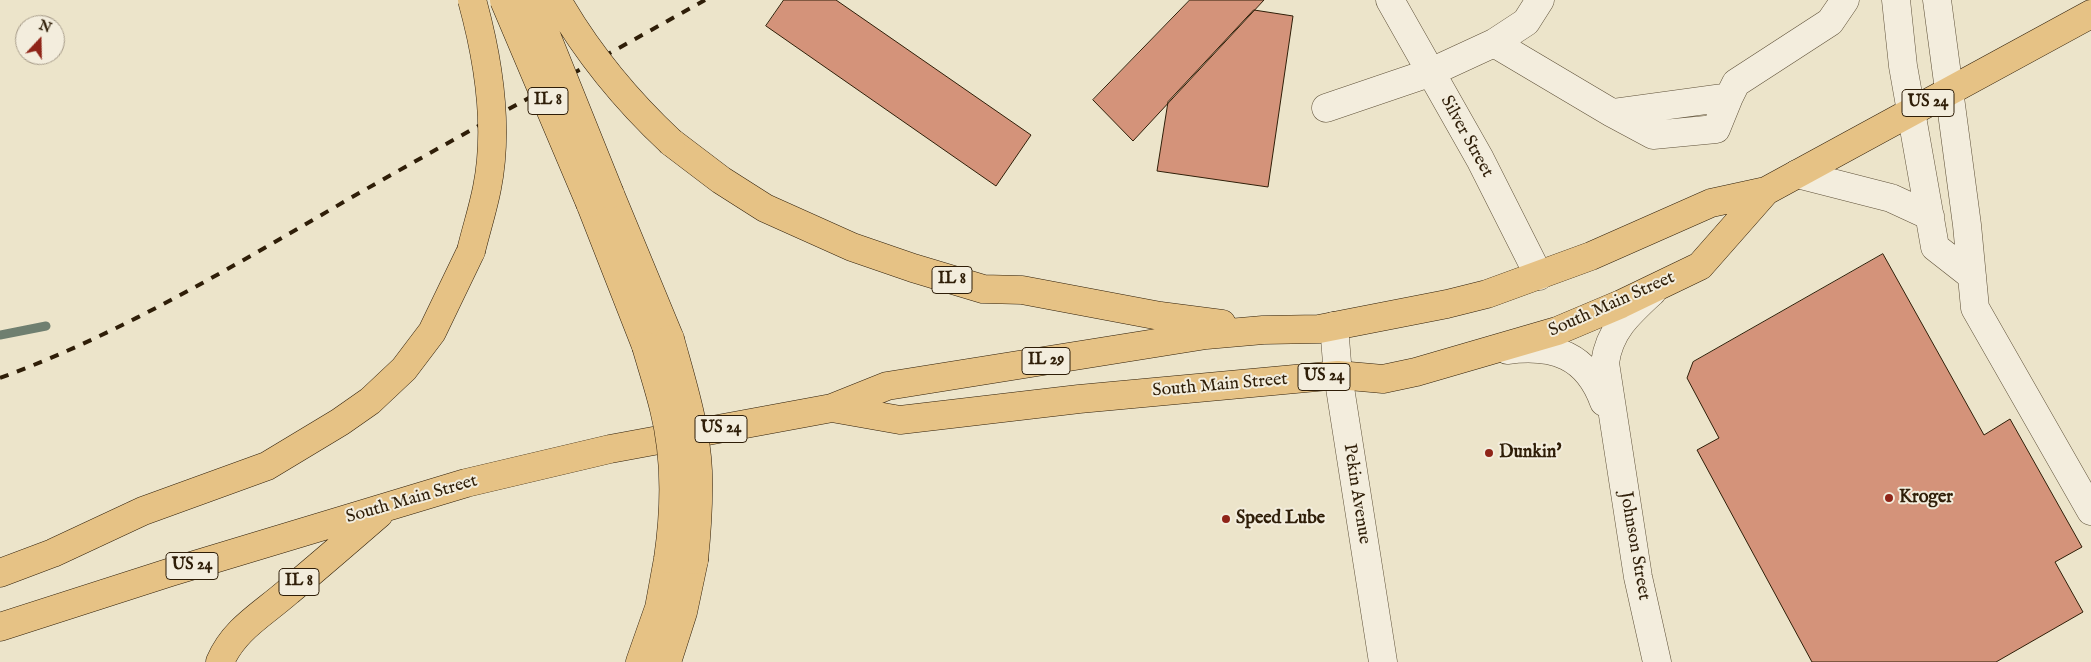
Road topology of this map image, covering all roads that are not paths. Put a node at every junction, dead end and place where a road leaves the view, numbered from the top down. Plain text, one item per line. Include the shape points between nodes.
1 (472, 0) edge
2 (504, 0) edge
3 (532, 0) edge
4 (557, 0) edge
5 (1390, 0) edge
6 (1540, 0) edge
7 (1845, 0) edge
8 (1896, 0) edge
9 (1937, 0) edge
10 (2091, 14) edge
11 (1494, 44) junction
12 (1429, 73) junction
13 (1949, 92) junction
14 (1326, 108) dead end
15 (1911, 112) junction
16 (1797, 174) junction
17 (1766, 191) junction
18 (600, 198) junction
19 (1930, 216) junction
20 (1539, 276) junction
21 (1972, 276) junction
22 (1659, 286) junction
23 (1334, 326) junction
24 (1263, 330) junction
25 (1489, 353) junction
26 (1338, 376) junction
27 (832, 408) junction
28 (1615, 430) junction
29 (386, 508) junction
30 (2091, 511) edge
31 (681, 559) junction
32 (0, 572) edge
33 (0, 627) edge
34 (220, 662) edge
35 (640, 662) edge
36 (667, 662) edge
37 (1383, 662) edge
38 (1657, 662) edge

1 - 32 main road, bridge via 489,94 491,151 487,188 471,251 432,332 404,369 370,401 267,466 143,511 53,553
2 - 18 main road, IL 8, bridge
3 - 18 main road, IL 8, bridge
4 - 24 main road, IL 8, bridge via 602,69 646,118 671,142 721,180 765,208 852,247 983,289 1022,290 1160,316
5 - 12 street, Silver Street
6 - 11 street via 1526,22
7 - 11 street via 1830,22 1736,83 1729,97 1612,113
8 - 15 street
9 - 13 street
10 - 13 main road, South Main Street / US 24
11 - 12 street
12 - 14 street
12 - 20 street, Silver Street via 1480,159
13 - 15 main road, South Main Street / US 24
13 - 21 street
15 - 16 main road, South Main Street / US 24
15 - 19 street
16 - 17 main road, South Main Street / US 24
16 - 19 street via 1891,198
17 - 20 main road, South Main Street / US 24 via 1711,203 1626,242
17 - 22 main road, South Main Street / US 24 via 1700,266
18 - 31 main road, IL 8, bridge via 658,343 670,450 671,522
19 - 21 street via 1935,246
20 - 23 main road, South Main Street / US 24 via 1447,304
21 - 30 street via 1975,308
22 - 25 main road, South Main Street / US 24 via 1557,331
22 - 28 street, Johnson Street via 1624,318 1606,354
23 - 24 main road, South Main Street / US 24
23 - 26 street, Pekin Avenue
24 - 27 main road, South Main Street / IL 29 via 1206,335 887,386
25 - 26 main road, South Main Street / US 24 via 1383,379
25 - 28 street, Johnson Street via 1532,347 1563,354 1575,361 1594,379
26 - 27 main road, South Main Street / US 24 via 1079,399 900,420
26 - 37 street, Pekin Avenue
27 - 29 main road, South Main Street / US 24 via 610,449 466,483
28 - 38 street, Johnson Street via 1638,577
29 - 33 main road, South Main Street / US 24
29 - 34 main road, IL 8 via 246,625 232,640
31 - 35 main road, IL 8
31 - 36 main road, IL 8 via 683,612

